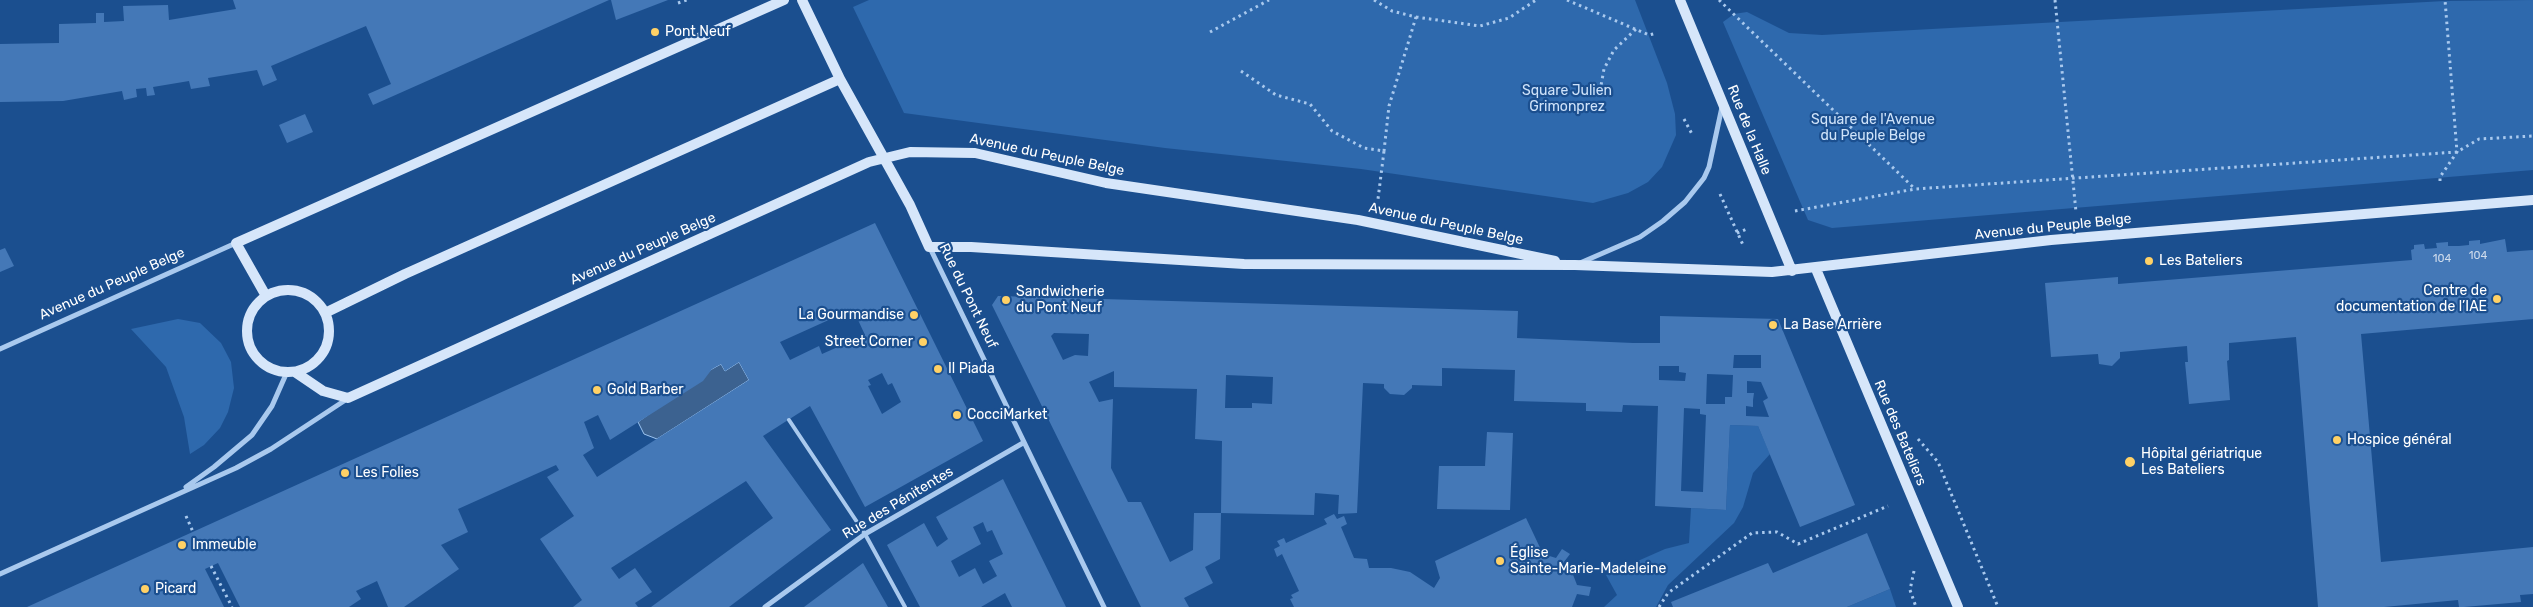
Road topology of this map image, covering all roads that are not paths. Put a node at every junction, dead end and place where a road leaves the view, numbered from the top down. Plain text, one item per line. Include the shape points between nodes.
1 (784, 0) edge
2 (802, 0) edge
3 (1680, 0) edge
4 (840, 79) junction
5 (1722, 102) junction
6 (2533, 200) edge
7 (236, 243) junction
8 (929, 247) junction
9 (1575, 265) junction
10 (1816, 269) junction
11 (1792, 271) junction
12 (266, 296) junction
13 (326, 313) junction
14 (0, 349) edge
15 (291, 372) junction
16 (348, 398) junction
17 (789, 420) dead end
18 (1023, 443) junction
19 (176, 494) junction
20 (865, 534) junction
21 (0, 574) edge
22 (766, 607) edge
23 (905, 607) edge
24 (1104, 607) edge
25 (1958, 607) edge

1 - 7 street, Avenue du Peuple Belge
2 - 4 street, Rue du Pont Neuf
3 - 5 street, Rue de la Halle
4 - 8 street, Rue du Pont Neuf via 910,205
4 - 13 street via 405,274
5 - 9 street, Avenue du Peuple Belge via 1709,167 1685,202 1640,236
5 - 11 street, Rue de la Halle
6 - 10 street, Avenue du Peuple Belge via 2078,238
7 - 12 street
7 - 14 street, Avenue du Peuple Belge
8 - 9 street, Avenue du Peuple Belge via 1244,264
8 - 18 street, Rue du Pont Neuf
9 - 11 street, Avenue du Peuple Belge via 1736,272
9 - 16 street, Avenue du Peuple Belge via 1375,223 1106,183 975,153 910,152 869,162
10 - 11 street, Avenue du Peuple Belge
10 - 25 street, Rue des Bateliers
12 - 13 street via 279,290 300,291 317,301
12 - 15 street via 252,311 247,324 250,346 262,363 274,370
13 - 15 street via 330,331 325,350 313,364
15 - 16 street via 323,391
15 - 19 street, Avenue du Peuple Belge via 252,435
16 - 19 street, Avenue du Peuple Belge via 271,449
17 - 20 lane
18 - 20 street, Rue des Pénitentes
18 - 24 street, Rue du Pont Neuf
19 - 21 street, Avenue du Peuple Belge
20 - 22 street, Rue des Pénitentes
20 - 23 lane

